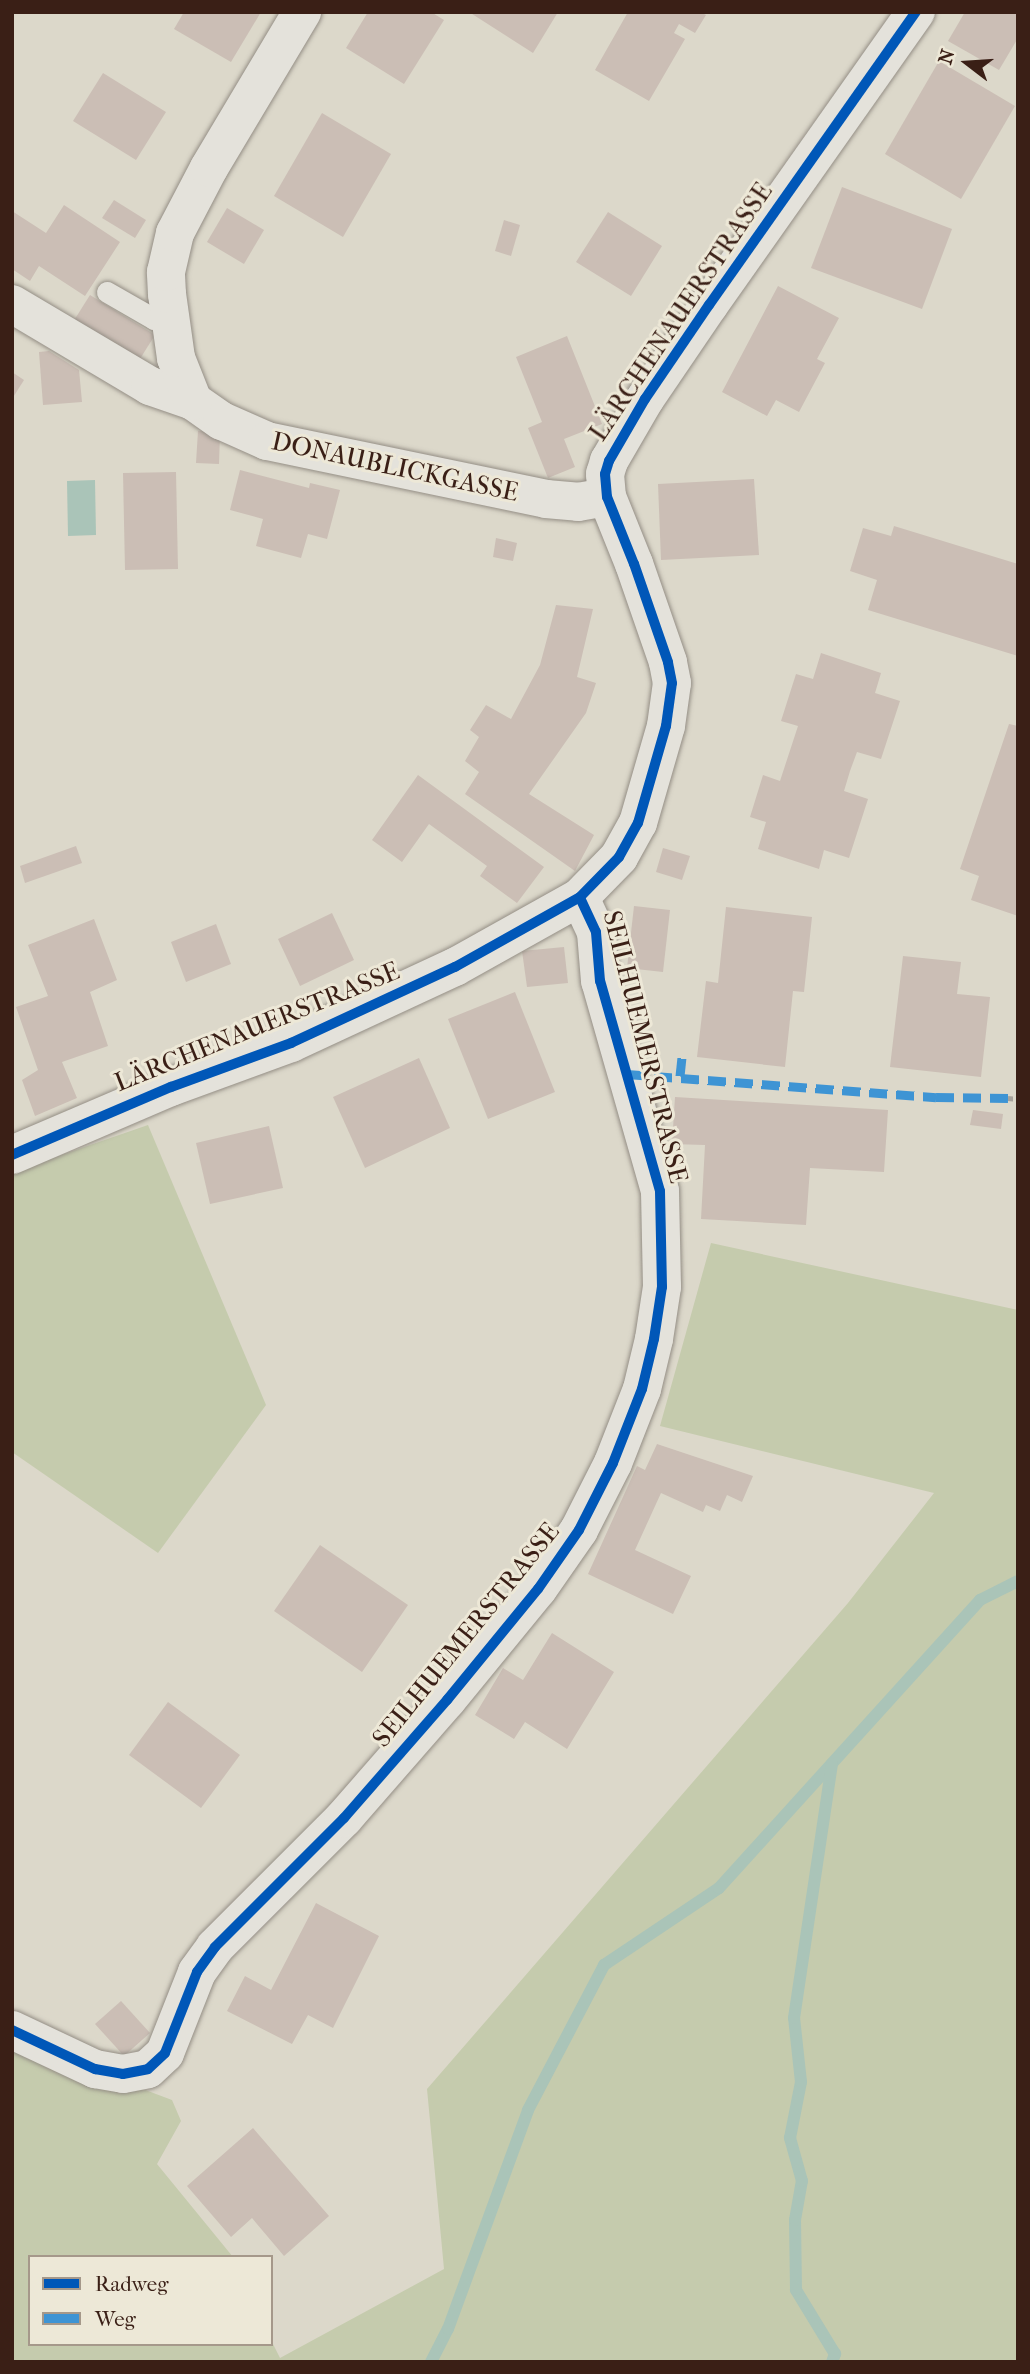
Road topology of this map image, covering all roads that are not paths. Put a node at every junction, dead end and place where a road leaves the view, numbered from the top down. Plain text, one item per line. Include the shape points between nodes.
1 (302, 12) edge
2 (916, 12) edge
3 (107, 292) dead end
4 (12, 304) edge
5 (169, 318) junction
6 (192, 401) junction
7 (607, 498) junction
8 (580, 897) junction
9 (12, 1155) edge
10 (12, 2031) edge

1 - 5 street via 175,233 166,272
2 - 7 street, LÄRCHENAUERSTRASSE via 645,399 609,461
3 - 5 lane via 154,319
4 - 6 street, DONAUBLICKGASSE via 150,386
5 - 6 street via 176,358
6 - 7 street, DONAUBLICKGASSE via 246,433 292,447 546,499 578,502
7 - 8 street, LÄRCHENAUERSTRASSE via 668,662 671,704 638,823 619,858
8 - 9 street, LÄRCHENAUERSTRASSE via 512,938 381,1003
8 - 10 street, SEILHUEMERSTRASSE via 596,932 600,981 660,1191 662,1287 654,1339 642,1389 613,1463 579,1530 538,1589 447,1700 344,1818 215,1947 197,1972 165,2053 148,2069 123,2074 95,2069

